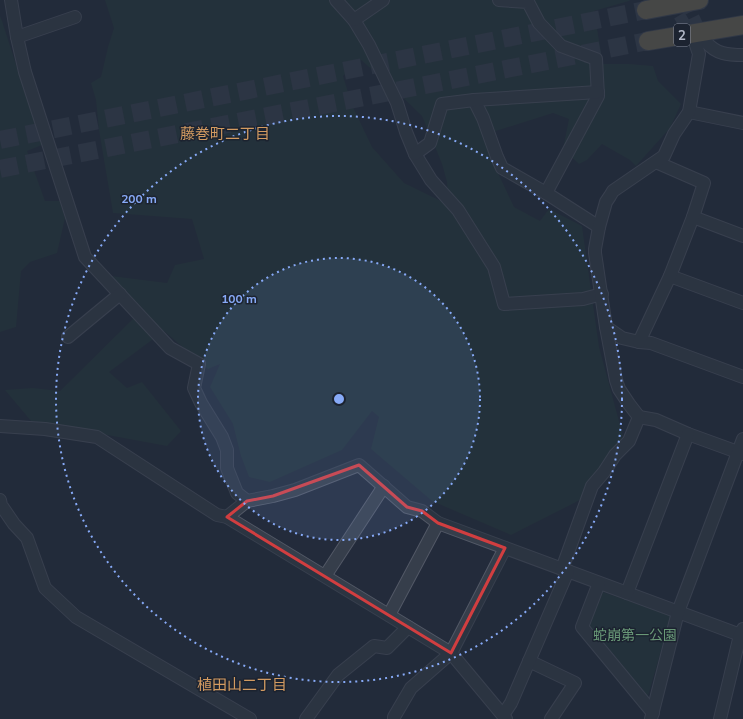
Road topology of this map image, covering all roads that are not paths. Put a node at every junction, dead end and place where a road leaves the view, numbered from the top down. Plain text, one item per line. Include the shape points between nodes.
1 (11, 0) edge
2 (336, 0) edge
3 (383, 0) edge
4 (499, 0) edge
5 (699, 0) edge
6 (646, 10) tunnel mouth
7 (75, 17) dead end
8 (354, 20) junction
9 (743, 23) edge
10 (743, 32) edge
11 (16, 37) junction
12 (648, 41) tunnel mouth
13 (704, 42) junction
14 (743, 55) edge
15 (598, 92) junction
16 (474, 100) junction
17 (689, 112) junction
18 (743, 123) edge
19 (415, 154) junction
20 (656, 162) junction
21 (546, 193) junction
22 (693, 217) junction
23 (599, 227) junction
24 (743, 236) edge
25 (670, 276) junction
26 (120, 294) junction
27 (602, 294) junction
28 (743, 303) edge
29 (606, 327) junction
30 (68, 337) dead end
31 (639, 342) junction
32 (743, 377) edge
33 (639, 417) junction
34 (0, 426) edge
35 (688, 434) junction
36 (743, 439) edge
37 (740, 453) edge
38 (384, 486) junction
39 (0, 500) edge
40 (247, 501) junction
41 (227, 517) junction
42 (438, 523) junction
43 (505, 548) junction
44 (565, 570) junction
45 (325, 576) junction
46 (599, 583) junction
47 (627, 593) junction
48 (678, 612) junction
49 (389, 615) junction
50 (408, 627) junction
51 (742, 633) edge
52 (451, 654) junction
53 (529, 661) junction
54 (652, 716) edge
55 (505, 718) edge
56 (250, 719) edge
57 (306, 719) edge
58 (394, 719) edge
59 (551, 719) edge
60 (720, 719) edge

1 - 11 street
2 - 8 street
3 - 8 street
4 - 15 street via 528,2 539,23 561,46 596,59
5 - 6 highway, 2
7 - 11 street
8 - 19 street via 397,103
9 - 13 highway, 2
10 - 13 highway
11 - 26 street via 85,257
12 - 13 highway, 2
13 - 14 street via 721,53
13 - 17 street
15 - 16 street
15 - 21 street
16 - 19 street via 442,104 430,143
16 - 21 street via 502,168
17 - 18 street
17 - 20 street via 674,134 664,156
19 - 27 street via 430,180 458,210 494,267 504,304 583,299
20 - 22 street via 704,183
20 - 23 street via 613,191 606,202
21 - 23 street
22 - 24 street
22 - 25 street
23 - 27 street via 595,253
25 - 28 street
25 - 31 street
26 - 30 street
26 - 40 street via 170,348 199,364 194,388 222,437 227,450 227,468 237,494
27 - 29 street
29 - 31 street via 622,338
29 - 33 street via 619,389
31 - 32 street via 651,343
33 - 35 street via 656,420
33 - 44 street via 629,441 592,486
34 - 41 street via 45,429 97,437 217,515
35 - 37 street
35 - 47 street
36 - 37 street
37 - 48 street
38 - 40 street via 360,464 295,490
38 - 42 street via 407,507 422,511
38 - 45 street
39 - 56 street via 14,524 27,538 45,588 76,617
40 - 41 street
41 - 45 street
42 - 43 street
42 - 49 street
43 - 44 street
43 - 52 street
44 - 46 street
44 - 53 street
45 - 49 street
46 - 47 street
46 - 54 street via 582,626
47 - 48 street
48 - 51 street
48 - 54 street
49 - 50 street
50 - 52 street
50 - 57 street via 387,648 374,646 338,676
51 - 60 street
52 - 55 street
52 - 58 street via 411,688
53 - 55 street
53 - 59 street via 575,683

